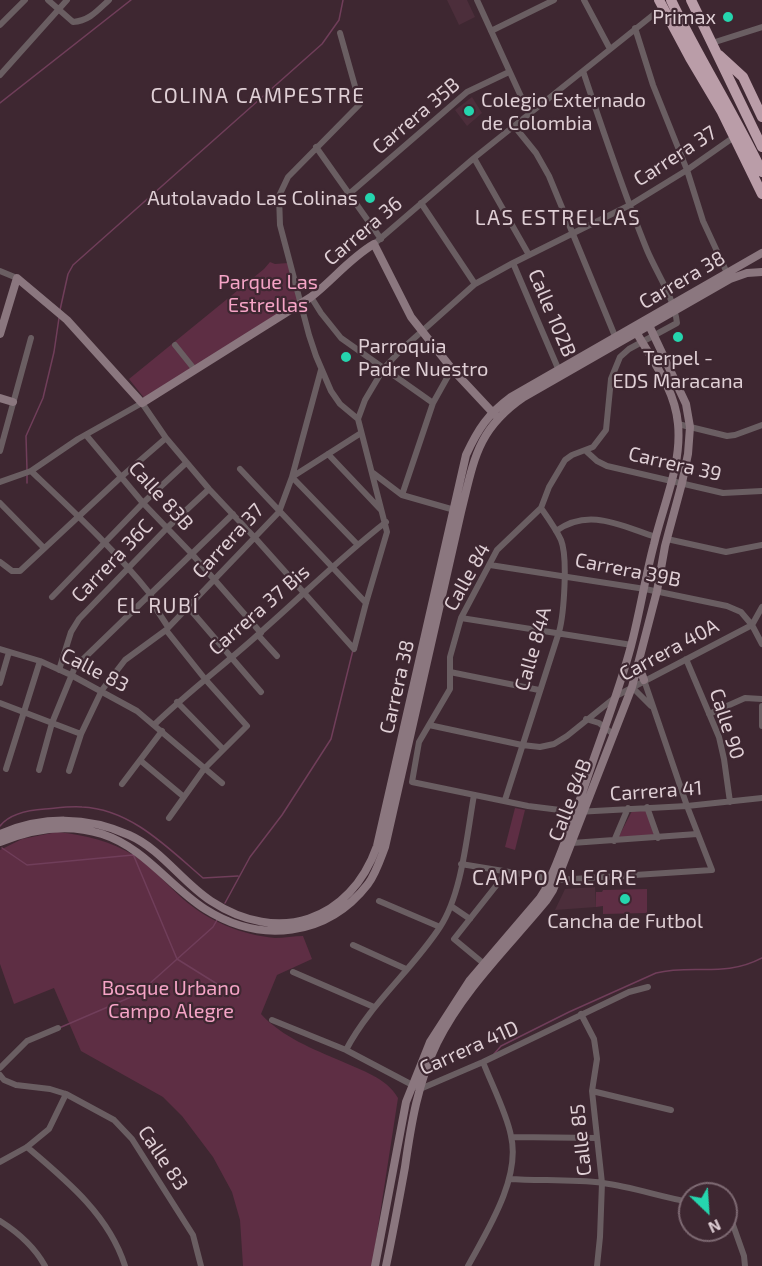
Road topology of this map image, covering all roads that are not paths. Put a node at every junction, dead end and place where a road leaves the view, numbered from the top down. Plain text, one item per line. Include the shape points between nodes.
1 (25, 0) edge
2 (48, 0) edge
3 (67, 0) edge
4 (109, 0) edge
5 (477, 0) edge
6 (554, 0) edge
7 (584, 0) edge
8 (691, 0) edge
9 (664, 2) edge
10 (58, 10) junction
11 (0, 25) edge
12 (762, 27) edge
13 (635, 28) junction
14 (491, 31) junction
15 (340, 33) dead end
16 (610, 49) junction
17 (714, 49) junction
18 (583, 71) junction
19 (509, 72) junction
20 (0, 75) edge
21 (719, 90) junction
22 (722, 112) junction
23 (761, 112) edge
24 (529, 114) junction
25 (515, 127) junction
26 (743, 131) junction
27 (316, 147) junction
28 (762, 147) edge
29 (474, 158) junction
30 (687, 170) junction
31 (762, 172) edge
32 (349, 194) junction
33 (762, 194) edge
34 (421, 204) junction
35 (630, 205) junction
36 (574, 233) junction
37 (378, 241) junction
38 (762, 253) edge
39 (529, 255) junction
40 (513, 263) junction
41 (0, 271) edge
42 (762, 272) edge
43 (729, 276) junction
44 (17, 278) junction
45 (475, 284) junction
46 (311, 297) junction
47 (301, 303) junction
48 (674, 308) junction
49 (648, 323) junction
50 (635, 330) junction
51 (422, 333) junction
52 (0, 334) edge
53 (654, 335) junction
54 (31, 338) dead end
55 (617, 341) junction
56 (642, 342) junction
57 (175, 345) dead end
58 (384, 368) junction
59 (452, 369) junction
60 (195, 370) junction
61 (321, 370) junction
62 (560, 373) junction
63 (0, 398) edge
64 (13, 402) junction
65 (142, 403) junction
66 (433, 403) junction
67 (494, 415) junction
68 (358, 418) junction
69 (678, 424) junction
70 (762, 425) edge
71 (690, 427) junction
72 (360, 433) junction
73 (86, 435) junction
74 (166, 438) junction
75 (585, 451) junction
76 (0, 452) edge
77 (327, 454) junction
78 (186, 463) junction
79 (240, 469) dead end
80 (28, 472) junction
81 (371, 472) junction
82 (121, 477) junction
83 (292, 477) junction
84 (672, 481) junction
85 (0, 482) edge
86 (682, 483) junction
87 (208, 489) junction
88 (762, 491) edge
89 (402, 495) junction
90 (0, 503) edge
91 (143, 503) junction
92 (541, 508) junction
93 (382, 510) junction
94 (457, 511) junction
95 (279, 512) junction
96 (233, 514) junction
97 (78, 516) junction
98 (386, 522) junction
99 (167, 528) junction
100 (556, 531) junction
101 (254, 537) junction
102 (656, 537) junction
103 (667, 539) junction
104 (104, 542) junction
105 (357, 544) junction
106 (762, 545) edge
107 (44, 548) junction
108 (192, 554) junction
109 (0, 562) edge
110 (490, 565) junction
111 (332, 567) junction
112 (129, 568) junction
113 (563, 575) junction
114 (214, 579) junction
115 (645, 589) junction
116 (657, 591) junction
117 (304, 594) junction
118 (150, 596) junction
119 (52, 597) dead end
120 (366, 603) junction
121 (189, 607) junction
122 (762, 607) edge
123 (461, 618) junction
124 (752, 625) junction
125 (167, 628) junction
126 (559, 632) junction
127 (260, 634) junction
128 (762, 644) edge
129 (632, 645) junction
130 (0, 649) edge
131 (9, 652) junction
132 (277, 656) dead end
133 (232, 657) junction
134 (686, 659) junction
135 (40, 661) junction
136 (638, 662) junction
137 (59, 669) junction
138 (450, 672) junction
139 (71, 675) junction
140 (205, 679) junction
141 (644, 680) junction
142 (0, 683) edge
143 (632, 687) junction
144 (102, 690) junction
145 (539, 690) junction
146 (261, 692) dead end
147 (618, 695) junction
148 (762, 699) edge
149 (177, 702) junction
150 (0, 703) edge
151 (762, 706) edge
152 (654, 708) junction
153 (25, 711) junction
154 (709, 714) junction
155 (586, 718) junction
156 (52, 723) junction
157 (155, 724) junction
158 (429, 725) junction
159 (762, 726) edge
160 (605, 727) junction
161 (162, 731) junction
162 (81, 734) junction
163 (613, 734) junction
164 (415, 740) junction
165 (522, 745) junction
166 (223, 748) junction
167 (141, 760) junction
168 (6, 769) dead end
169 (204, 769) junction
170 (39, 770) dead end
171 (69, 771) dead end
172 (412, 782) joint
173 (222, 783) dead end
174 (122, 784) dead end
175 (474, 795) junction
176 (184, 797) junction
177 (762, 798) edge
178 (505, 800) junction
179 (730, 802) junction
180 (687, 806) junction
181 (648, 807) junction
182 (628, 808) junction
183 (580, 812) junction
184 (169, 818) dead end
185 (0, 834) edge
186 (697, 834) junction
187 (658, 838) junction
188 (614, 841) junction
189 (0, 842) edge
190 (572, 843) junction
191 (461, 864) junction
192 (507, 872) junction
193 (554, 880) junction
194 (379, 901) dead end
195 (451, 906) junction
196 (470, 919) junction
197 (440, 927) junction
198 (353, 945) dead end
199 (483, 963) junction
200 (406, 969) junction
201 (293, 972) dead end
202 (648, 987) dead end
203 (374, 1007) junction
204 (581, 1014) junction
205 (272, 1020) dead end
206 (58, 1028) dead end
207 (346, 1050) junction
208 (483, 1062) junction
209 (0, 1068) edge
210 (0, 1075) edge
211 (416, 1087) junction
212 (592, 1091) junction
213 (66, 1094) junction
214 (671, 1110) dead end
215 (512, 1137) junction
216 (597, 1138) junction
217 (27, 1147) junction
218 (0, 1162) edge
219 (509, 1179) junction
220 (602, 1183) junction
221 (678, 1200) edge
222 (0, 1221) edge
223 (738, 1239) edge
224 (45, 1266) edge
225 (125, 1266) edge
226 (201, 1266) edge
227 (375, 1266) edge
228 (386, 1266) edge
229 (468, 1266) edge
230 (597, 1266) edge
231 (745, 1266) edge

1 - 11 street
2 - 10 street
3 - 10 street
4 - 10 street via 82,21 73,22
5 - 14 street
6 - 14 street
7 - 16 street
8 - 17 highway
9 - 13 street, Carrera 36
9 - 21 highway
9 - 22 highway via 690,58
10 - 20 street
12 - 17 street
13 - 16 street, Carrera 36
13 - 30 street
14 - 19 street
15 - 27 street via 360,104
16 - 18 street, Carrera 36
17 - 23 highway via 743,77
17 - 26 highway
18 - 24 street, Carrera 36
18 - 35 street
19 - 24 street
19 - 32 street, Carrera 35B via 467,92
21 - 22 highway
21 - 26 highway
22 - 26 highway
24 - 25 street, Carrera 36
25 - 29 street, Carrera 36
25 - 36 street via 549,176
26 - 28 highway
26 - 30 street, Carrera 37
26 - 31 highway
26 - 33 highway
27 - 32 street
27 - 47 street via 284,183 279,203 280,225
29 - 34 street, Carrera 36
29 - 39 street
30 - 35 street, Carrera 37
30 - 43 street via 703,221
32 - 37 street
34 - 37 street, Carrera 36
34 - 45 street
35 - 36 street, Carrera 37
35 - 48 street
36 - 39 street, Carrera 37
36 - 55 street
37 - 46 street, Carrera 36 via 356,254
37 - 51 street via 393,284
38 - 43 street, Carrera 38
39 - 40 street, Carrera 37
40 - 45 street, Carrera 37
40 - 62 street, Calle 102B
41 - 44 street
42 - 43 street, Carrera 38
43 - 48 street, Carrera 38
44 - 52 street
44 - 65 street via 64,317
45 - 51 street, Carrera 37
46 - 47 street, Carrera 36
46 - 58 street via 341,338
47 - 60 street, Carrera 36
47 - 61 street
48 - 49 street, Carrera 38
48 - 53 street, Calle 84 via 677,323
49 - 50 street, Carrera 38
49 - 53 street, Calle 84B
50 - 55 street, Carrera 38
50 - 56 street, Calle 84B
51 - 58 street, Carrera 37
51 - 59 street
53 - 56 street, Calle 84
53 - 71 street, Calle 84B via 679,386
54 - 64 street
55 - 62 street, Carrera 38
56 - 69 street, Calle 84B via 671,395
56 - 75 street, Calle 84 via 620,357 614,368 606,429 599,441
57 - 60 street
58 - 66 street
58 - 68 street, Carrera 37
59 - 66 street
59 - 67 street
60 - 65 street, Carrera 36
61 - 68 street via 340,404
61 - 83 street, Carrera 37
62 - 67 street, Carrera 38
63 - 64 street
64 - 76 street
65 - 73 street, Carrera 36
65 - 74 street
66 - 89 street
67 - 94 street, Carrera 38
68 - 72 street
69 - 71 street
69 - 84 street, Calle 84B
70 - 71 street via 727,436
71 - 86 street, Calle 84B
72 - 77 street
72 - 81 street
73 - 80 street, Carrera 36
73 - 82 street, Calle 83B
74 - 78 street
74 - 82 street
75 - 84 street, Carrera 39 via 607,466
75 - 92 street, Calle 84 via 572,455 559,468
77 - 83 street
77 - 93 street
78 - 87 street
78 - 91 street
79 - 95 street
80 - 85 street, Carrera 36
80 - 97 street
81 - 89 street
81 - 93 street
82 - 91 street, Calle 83B
82 - 97 street
83 - 95 street, Carrera 37
83 - 105 street
84 - 86 street, Carrera 39
84 - 102 street, Calle 84B
86 - 88 street, Carrera 39 via 723,493
86 - 103 street, Calle 84B
87 - 96 street
87 - 99 street, Carrera 36C
89 - 94 street
90 - 107 street
91 - 99 street, Calle 83B
91 - 104 street
92 - 100 street, Calle 84A
92 - 110 street, Calle 84 via 497,550
93 - 98 street
94 - 164 street, Carrera 38
94 - 185 street, Carrera 38 via 377,846 361,881 338,903 306,920 271,923 210,901 146,846 110,828 86,821 56,820
95 - 101 street, Carrera 37
95 - 111 street
96 - 101 street
96 - 108 street
97 - 104 street
97 - 107 street
98 - 105 street, Carrera 37 Bis
98 - 120 street via 387,532
99 - 108 street, Calle 83B
99 - 112 street, Carrera 36C
100 - 102 street via 567,523 589,519
100 - 113 street, Calle 84A via 562,541
101 - 114 street, Carrera 37
101 - 117 street
102 - 115 street, Calle 84B
103 - 106 street via 726,552
103 - 116 street, Calle 84B
104 - 112 street
104 - 119 street
105 - 111 street, Carrera 37 Bis
107 - 109 street via 20,571 12,571
108 - 114 street, Calle 83B
108 - 118 street
110 - 113 street, Carrera 39B
110 - 123 street, Calle 84
111 - 117 street, Carrera 37 Bis
111 - 120 street
112 - 118 street
112 - 137 street, Carrera 36C via 79,619
113 - 115 street, Carrera 39B
113 - 126 street, Calle 84A via 564,609
114 - 121 street, Carrera 37
114 - 127 street, Calle 83B
115 - 116 street, Carrera 39B
115 - 129 street, Calle 84B
116 - 124 street, Carrera 39B via 734,608
116 - 136 street, Calle 84B
117 - 120 street via 354,649
117 - 127 street, Carrera 37 Bis
118 - 125 street
118 - 139 street
121 - 125 street, Carrera 37
121 - 133 street
122 - 124 street
123 - 126 street
123 - 138 street, Calle 84
124 - 128 street
124 - 134 street, Carrera 40A
125 - 140 street
125 - 144 street, Carrera 37 via 125,660
126 - 129 street
126 - 145 street, Calle 84A
127 - 132 street, Calle 83B
127 - 133 street, Carrera 37 Bis
129 - 147 street, Calle 84B
130 - 131 street, Calle 83
131 - 135 street, Calle 83
131 - 142 street
133 - 140 street, Carrera 37 Bis
133 - 146 street
134 - 141 street, Carrera 40A
134 - 154 street, Calle 90
135 - 137 street, Calle 83
135 - 153 street
136 - 141 street
136 - 143 street, Calle 84B
137 - 139 street, Calle 83
138 - 145 street
138 - 158 street, Calle 84 via 450,689
139 - 144 street, Calle 83
139 - 156 street
140 - 149 street, Carrera 37 Bis
140 - 166 street via 247,726
141 - 143 street, Carrera 40A
141 - 152 street
143 - 147 street, Carrera 40A
143 - 152 street
143 - 163 street, Calle 84B
144 - 157 street, Calle 83
144 - 162 street, Carrera 37
145 - 165 street, Calle 84A
147 - 155 street, Carrera 40A
147 - 160 street, Calle 84B
148 - 154 street via 745,698
149 - 157 street, Carrera 37 Bis
149 - 166 street
150 - 153 street
151 - 159 street
152 - 180 street
153 - 156 street
153 - 168 street
154 - 179 street, Calle 90 via 719,736
155 - 160 street
155 - 165 street, Carrera 40A via 554,744
156 - 162 street
156 - 170 street
157 - 161 street, Calle 83
158 - 164 street, Calle 84
158 - 165 street, Carrera 40A
160 - 163 street
160 - 183 street, Calle 84B
161 - 167 street
161 - 169 street, Calle 83
162 - 171 street, Carrera 37
163 - 183 street, Calle 84B
164 - 172 street, Calle 84
164 - 189 street, Carrera 38 via 377,868 354,898 309,926 288,931 254,929 220,918 190,898 144,856 103,834 57,828
165 - 178 street, Calle 84A
166 - 169 street
167 - 174 street
167 - 176 street
169 - 173 street, Calle 83
169 - 176 street
172 - 175 street, Carrera 41
175 - 178 street, Carrera 41
175 - 191 street
176 - 184 street
177 - 179 street, Carrera 41
178 - 183 street, Carrera 41
179 - 180 street, Carrera 41
180 - 181 street, Carrera 41
180 - 186 street
181 - 182 street, Carrera 41
181 - 187 street
182 - 183 street, Carrera 41
182 - 188 street
183 - 190 street, Calle 84B
183 - 193 street, Calle 84B
186 - 187 street
186 - 193 street via 712,870
187 - 188 street
188 - 190 street
190 - 193 street, Calle 84B
191 - 192 street
191 - 195 street
192 - 193 street
192 - 196 street
193 - 199 street, Calle 84B
193 - 211 street, Calle 84B via 546,902 449,1022
194 - 197 street
195 - 196 street
195 - 197 street
196 - 199 street via 454,939
197 - 200 street
198 - 200 street
199 - 211 street, Calle 84B via 430,1042
200 - 203 street
201 - 203 street
202 - 204 street, Carrera 41D
203 - 207 street
204 - 208 street, Carrera 41D
204 - 212 street, Calle 85 via 594,1039
205 - 207 street, Carrera 41D
206 - 209 street via 27,1041
207 - 211 street, Carrera 41D
208 - 211 street, Carrera 41D
208 - 215 street
210 - 213 street, Calle 83 via 16,1085
211 - 227 street, Calle 84B via 406,1102
211 - 228 street, Calle 84B
212 - 214 street
212 - 216 street, Calle 85
213 - 217 street via 49,1130
213 - 226 street, Calle 83 via 114,1120 132,1139 193,1235
215 - 216 street
215 - 219 street
216 - 220 street, Calle 85
217 - 218 street
217 - 225 street via 89,1204
219 - 220 street
219 - 229 street
220 - 221 street
220 - 230 street, Calle 85
222 - 224 street via 25,1238
223 - 231 street

